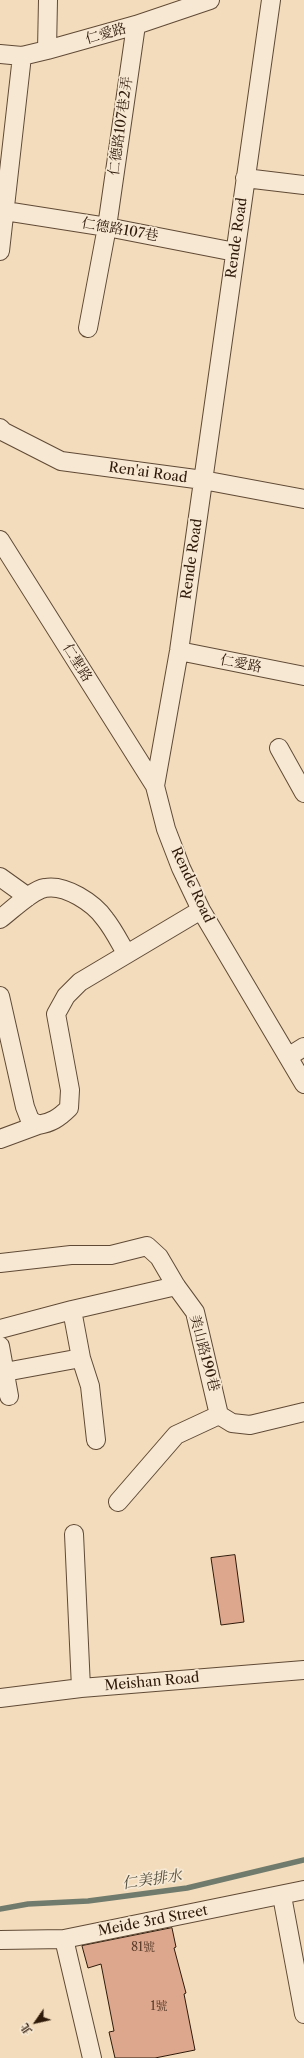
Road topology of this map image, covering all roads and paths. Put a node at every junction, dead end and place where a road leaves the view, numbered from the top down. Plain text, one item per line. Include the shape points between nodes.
1 (48, 0) edge
2 (210, 0) edge
3 (270, 0) edge
4 (136, 26) junction
5 (46, 50) junction
6 (0, 54) edge
7 (22, 56) junction
8 (246, 178) junction
9 (304, 185) edge
10 (5, 212) junction
11 (107, 227) junction
12 (0, 251) edge
13 (235, 252) junction
14 (88, 328) dead end
15 (0, 428) edge
16 (203, 480) junction
17 (304, 499) edge
18 (0, 540) edge
19 (179, 652) junction
20 (304, 676) edge
21 (279, 748) dead end
22 (155, 786) junction
23 (304, 793) edge
24 (0, 876) edge
25 (28, 897) junction
26 (201, 910) junction
27 (0, 919) edge
28 (126, 953) junction
29 (0, 996) edge
30 (304, 1047) edge
31 (288, 1057) junction
32 (304, 1084) edge
33 (38, 1125) junction
34 (0, 1139) edge
35 (0, 1263) edge
36 (176, 1286) junction
37 (72, 1310) junction
38 (0, 1329) edge
39 (0, 1346) edge
40 (81, 1358) junction
41 (6, 1372) junction
42 (9, 1396) dead end
43 (304, 1412) edge
44 (219, 1415) junction
45 (96, 1440) dead end
46 (118, 1502) dead end
47 (74, 1534) dead end
48 (304, 1670) edge
49 (81, 1688) junction
50 (0, 1698) edge
51 (304, 1890) edge
52 (282, 1896) junction
53 (64, 1939) junction
54 (0, 1940) edge
55 (304, 2014) edge
56 (92, 2058) edge

1 - 5 street
2 - 4 street, 仁愛路
3 - 8 street, Rende Road
4 - 5 street, 仁愛路
4 - 11 street, 仁德路107巷2弄
5 - 7 street, 仁愛路
6 - 7 street, 仁愛路
7 - 10 street
8 - 9 street
8 - 13 street, Rende Road
10 - 11 street, 仁德路107巷
10 - 12 street
11 - 13 street, 仁德路107巷
11 - 14 street, 仁德路107巷2弄
13 - 16 street, Rende Road
15 - 16 street, Ren'ai Road via 61,461
16 - 17 street, Ren'ai Road
16 - 19 street, Rende Road
18 - 22 street, 仁聖路
19 - 20 street, 仁愛路
19 - 22 street, Rende Road
21 - 23 street
22 - 26 street, Rende Road via 166,829
24 - 25 street
25 - 27 street
25 - 28 street via 44,888 60,888 78,896 104,918
26 - 28 street
26 - 31 street, Rende Road
28 - 33 street via 80,982 66,996 56,1014 70,1090 69,1108 59,1118
29 - 33 street via 25,1107 30,1120
30 - 31 street
31 - 32 street, Rende Road
33 - 34 street
35 - 36 street, 美山路190巷 via 71,1255 111,1255 147,1246 159,1257
36 - 37 street
36 - 44 street, 美山路190巷 via 195,1312
37 - 38 street
37 - 40 street
39 - 41 street
40 - 41 street
40 - 45 street via 90,1386
41 - 42 street
43 - 44 street via 250,1425 232,1423
44 - 46 street via 176,1435
47 - 49 street
48 - 49 street, Meishan Road
49 - 50 street, Meishan Road
51 - 52 street, Meide 3rd Street
52 - 53 street, Meide 3rd Street
52 - 55 street
53 - 54 street, Meide 3rd Street
53 - 56 street

